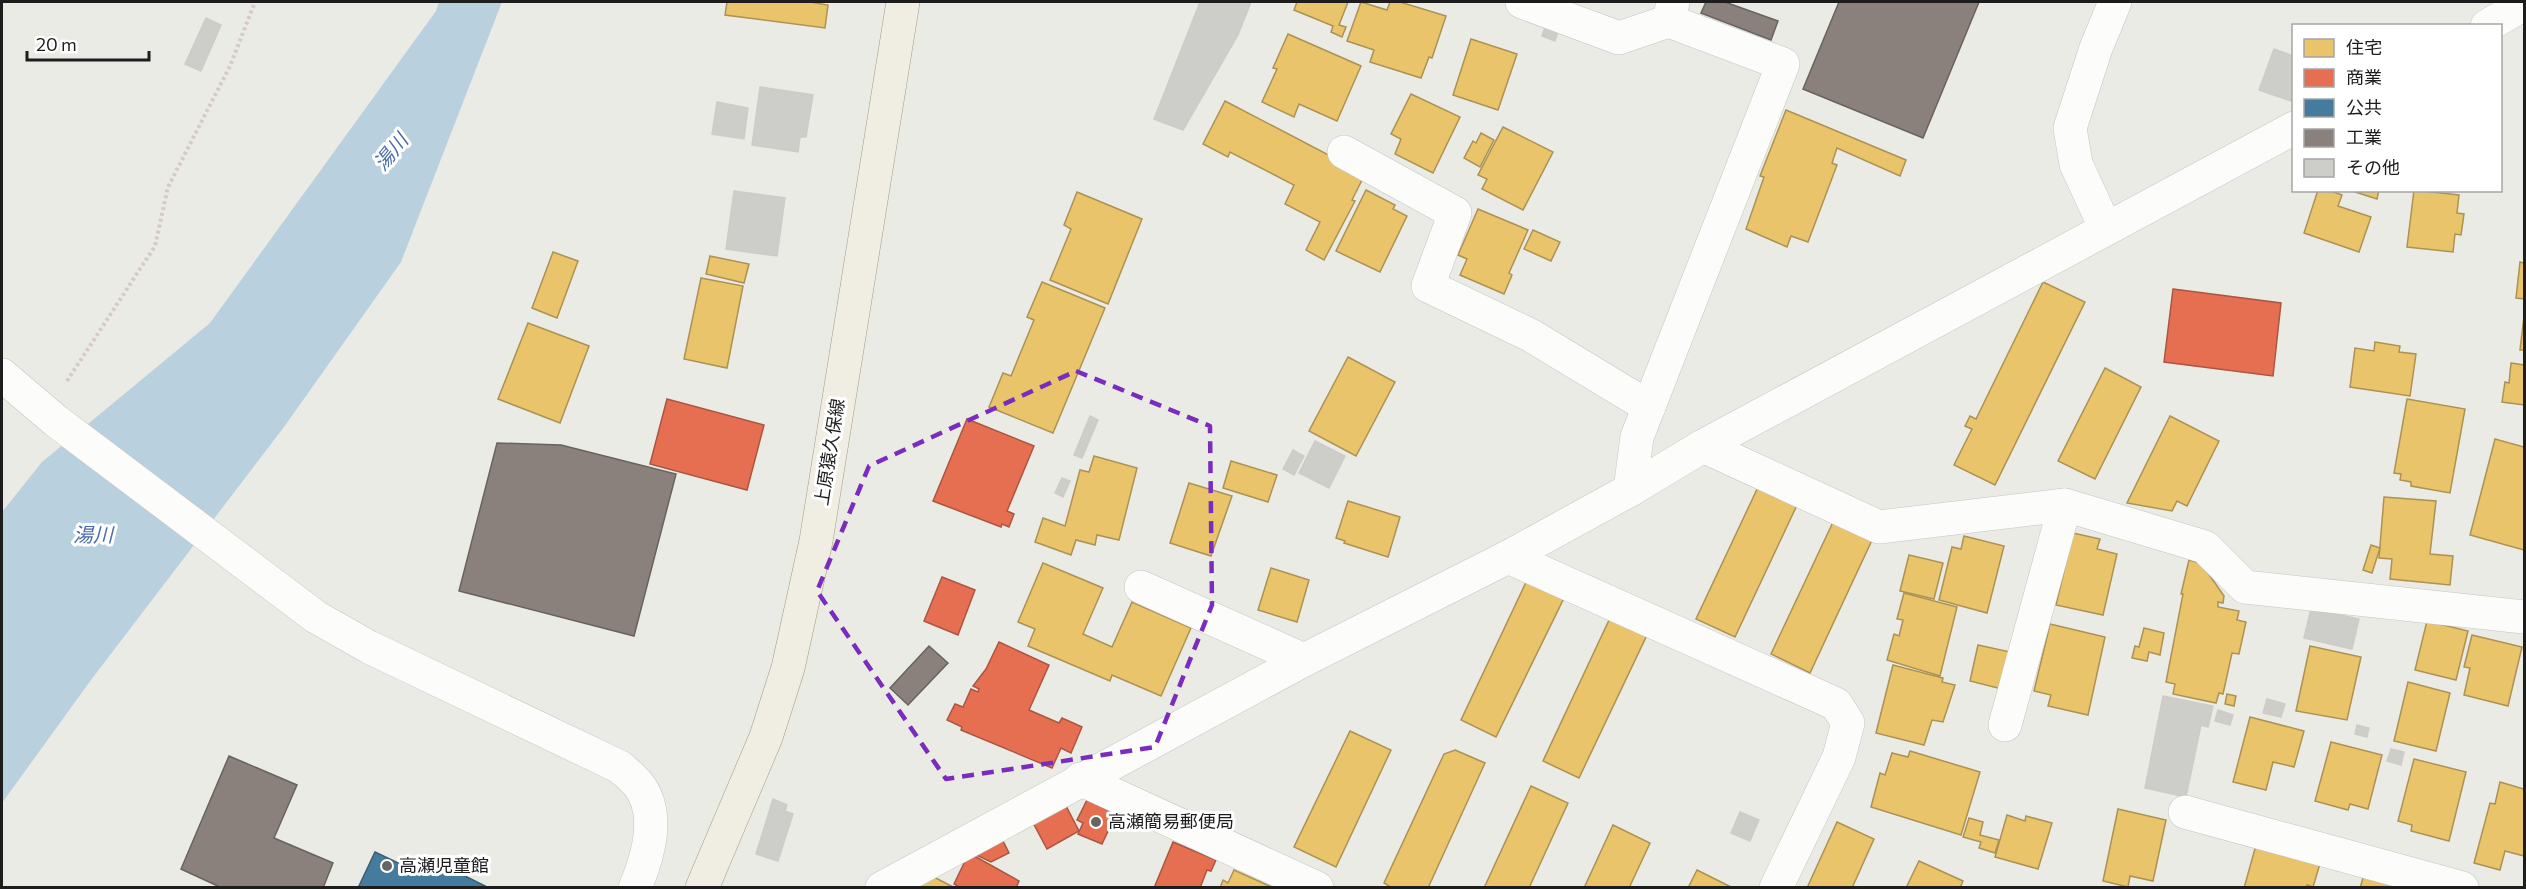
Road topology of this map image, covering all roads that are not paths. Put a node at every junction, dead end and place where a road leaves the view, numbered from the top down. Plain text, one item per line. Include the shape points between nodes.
1 (903, 2) edge
2 (1522, 2) edge
3 (2115, 2) edge
4 (2524, 4) edge
5 (1671, 11) edge
6 (2490, 24) edge
7 (2292, 129) edge
8 (1344, 152) dead end
9 (2105, 227) junction
10 (2, 375) edge
11 (1649, 407) junction
12 (1703, 446) junction
13 (1630, 490) junction
14 (2065, 505) junction
15 (1508, 557) junction
16 (1141, 587) dead end
17 (2524, 617) edge
18 (1304, 660) junction
19 (2005, 725) dead end
20 (1080, 779) junction
21 (2185, 812) dead end
22 (635, 888) edge
23 (702, 888) edge
24 (882, 888) edge
25 (1317, 888) edge
26 (1776, 888) edge
27 (2462, 888) edge

1 - 23 main road, 上原猿久保線 via 816,541 788,668 766,737
2 - 5 street via 1619,38
3 - 9 street via 2070,128 2076,164
4 - 6 street
5 - 11 street via 1783,64
7 - 9 street
8 - 11 street via 1455,213 1428,286 1532,336
9 - 12 street
10 - 22 street via 51,417 316,616 369,646 620,767 639,785 650,810 651,837
11 - 13 street via 1637,437
12 - 13 street
12 - 14 street via 1879,527
13 - 15 street
14 - 17 street via 2205,546 2245,587
14 - 19 street
15 - 18 street
15 - 26 street via 1836,704 1848,723 1839,758
16 - 18 street
18 - 20 street
20 - 24 street
20 - 25 street
21 - 27 street

